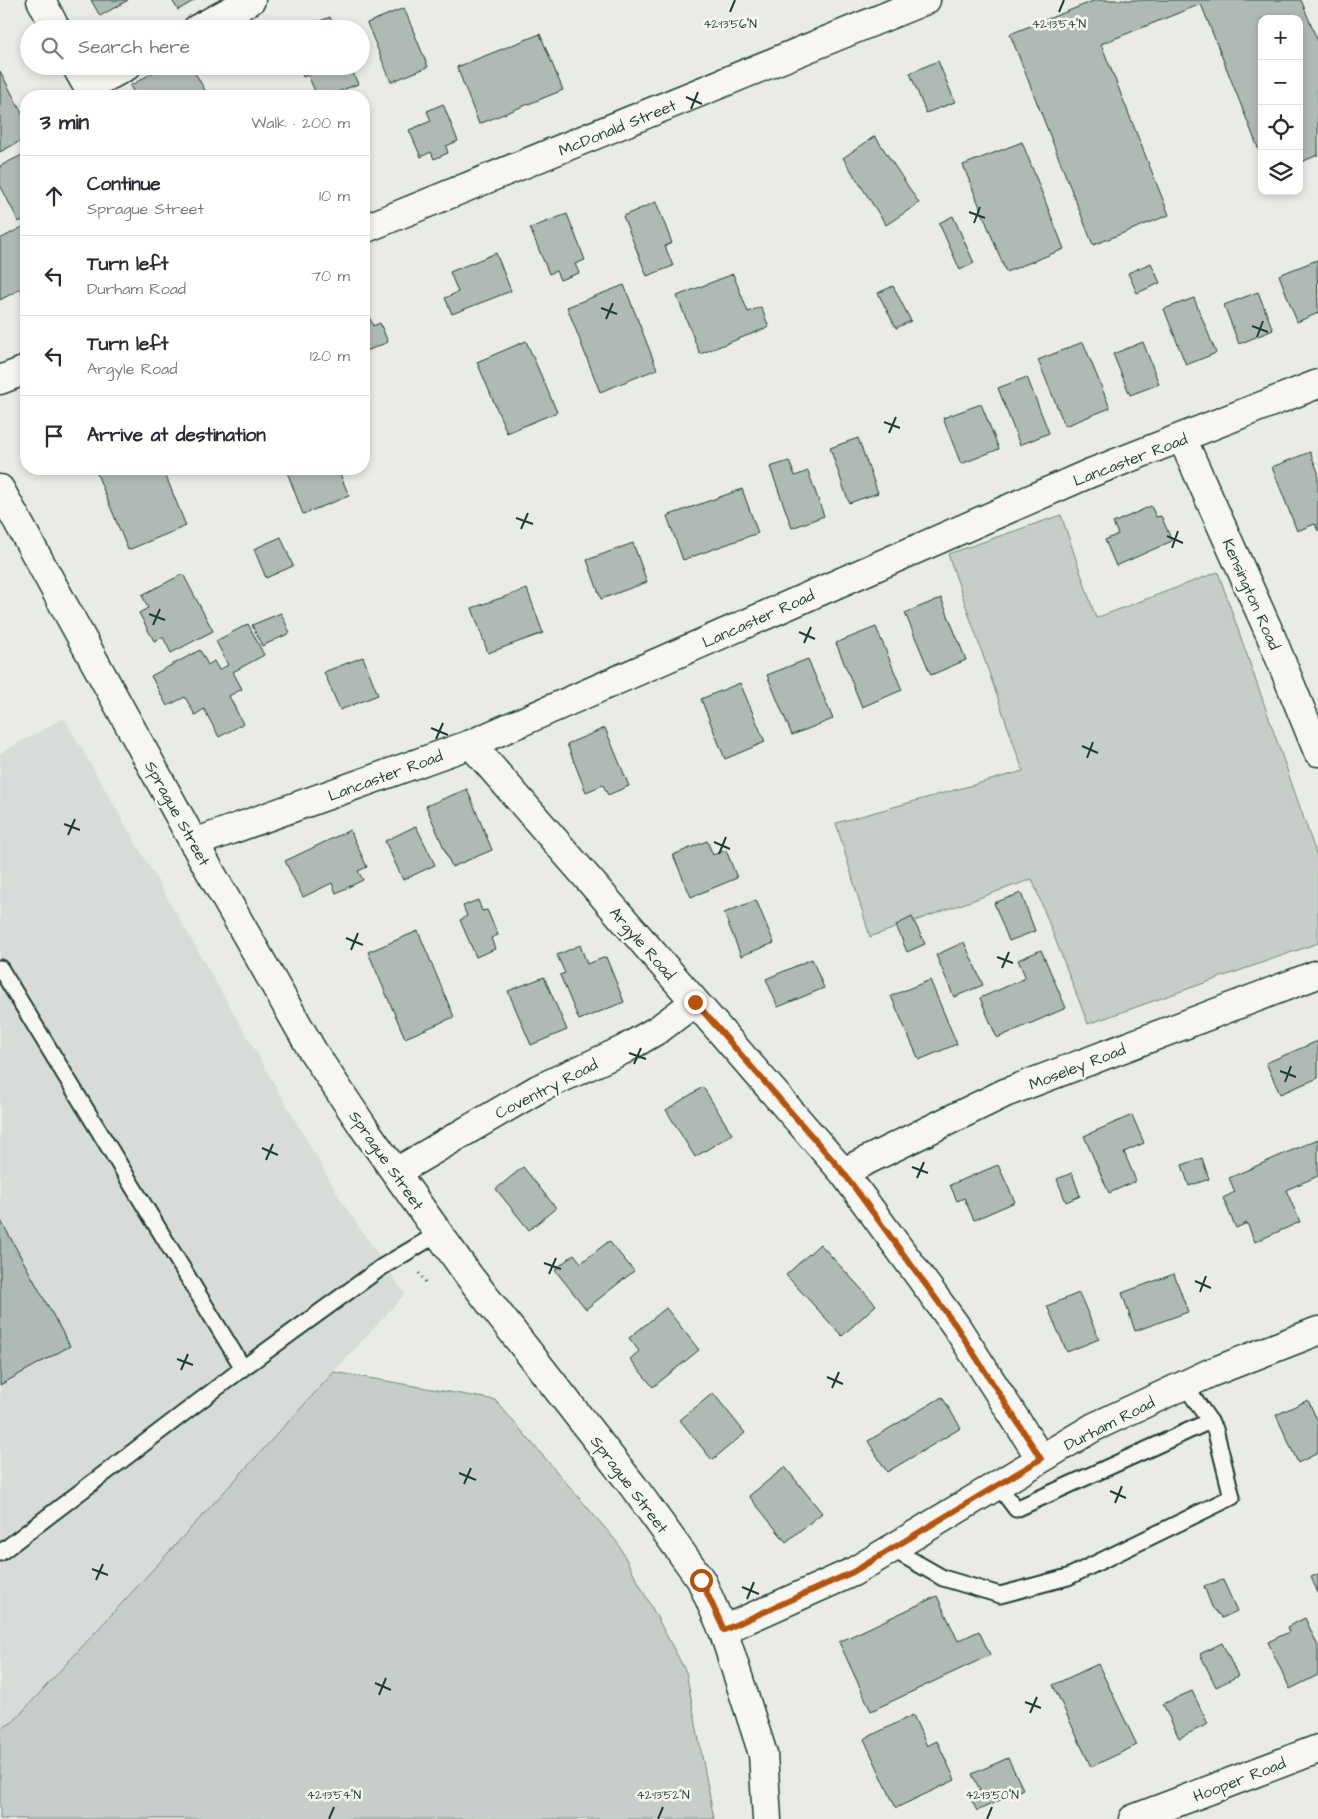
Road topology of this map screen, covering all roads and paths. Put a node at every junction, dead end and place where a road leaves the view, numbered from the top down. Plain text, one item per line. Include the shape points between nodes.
1 (41, 0) edge
2 (251, 0) edge
3 (926, 0) edge
4 (51, 20) edge
5 (214, 20) edge
6 (106, 75) edge
7 (86, 83) edge
8 (370, 227) edge
9 (20, 372) edge
10 (0, 380) edge
11 (1318, 384) edge
12 (1182, 438) junction
13 (0, 489) edge
14 (471, 744) junction
15 (1318, 752) edge
16 (194, 843) junction
17 (0, 968) edge
18 (1318, 974) edge
19 (695, 1002) junction
20 (396, 1172) junction
21 (843, 1172) junction
22 (439, 1233) junction
23 (1318, 1331) edge
24 (244, 1368) junction
25 (1185, 1385) junction
26 (1210, 1422) junction
27 (1041, 1459) junction
28 (998, 1485) junction
29 (892, 1549) junction
30 (0, 1553) edge
31 (724, 1630) junction
32 (1318, 1749) edge
33 (767, 1819) edge
34 (1133, 1819) edge

1 - 4 street
2 - 5 street
3 - 8 street, McDonald Street
6 - 7 street
9 - 10 street
11 - 12 street, Lancaster Road
12 - 14 street, Lancaster Road via 1088,474
12 - 15 street, Kensington Road
13 - 16 street, Sprague Street
14 - 16 street, Lancaster Road
14 - 19 street, Argyle Road
16 - 20 street, Sprague Street via 312,1050
17 - 24 lane
18 - 21 street, Moseley Road via 1005,1093
19 - 20 street, Coventry Road via 644,1037 538,1089
19 - 21 street, Argyle Road
20 - 22 street, Sprague Street
21 - 27 street, Argyle Road via 956,1326
22 - 24 lane via 382,1267
22 - 31 street, Sprague Street via 701,1580
23 - 25 street, Durham Road
24 - 30 lane
25 - 26 lane
25 - 27 street, Durham Road via 1094,1427
26 - 28 lane via 1016,1509
26 - 29 lane via 1215,1429 1232,1497 1068,1577 1000,1595 943,1578
27 - 28 street, Durham Road
28 - 29 street, Durham Road
29 - 31 street, Durham Road via 853,1572
31 - 33 street, Sprague Street via 763,1754
32 - 34 street, Hooper Road

